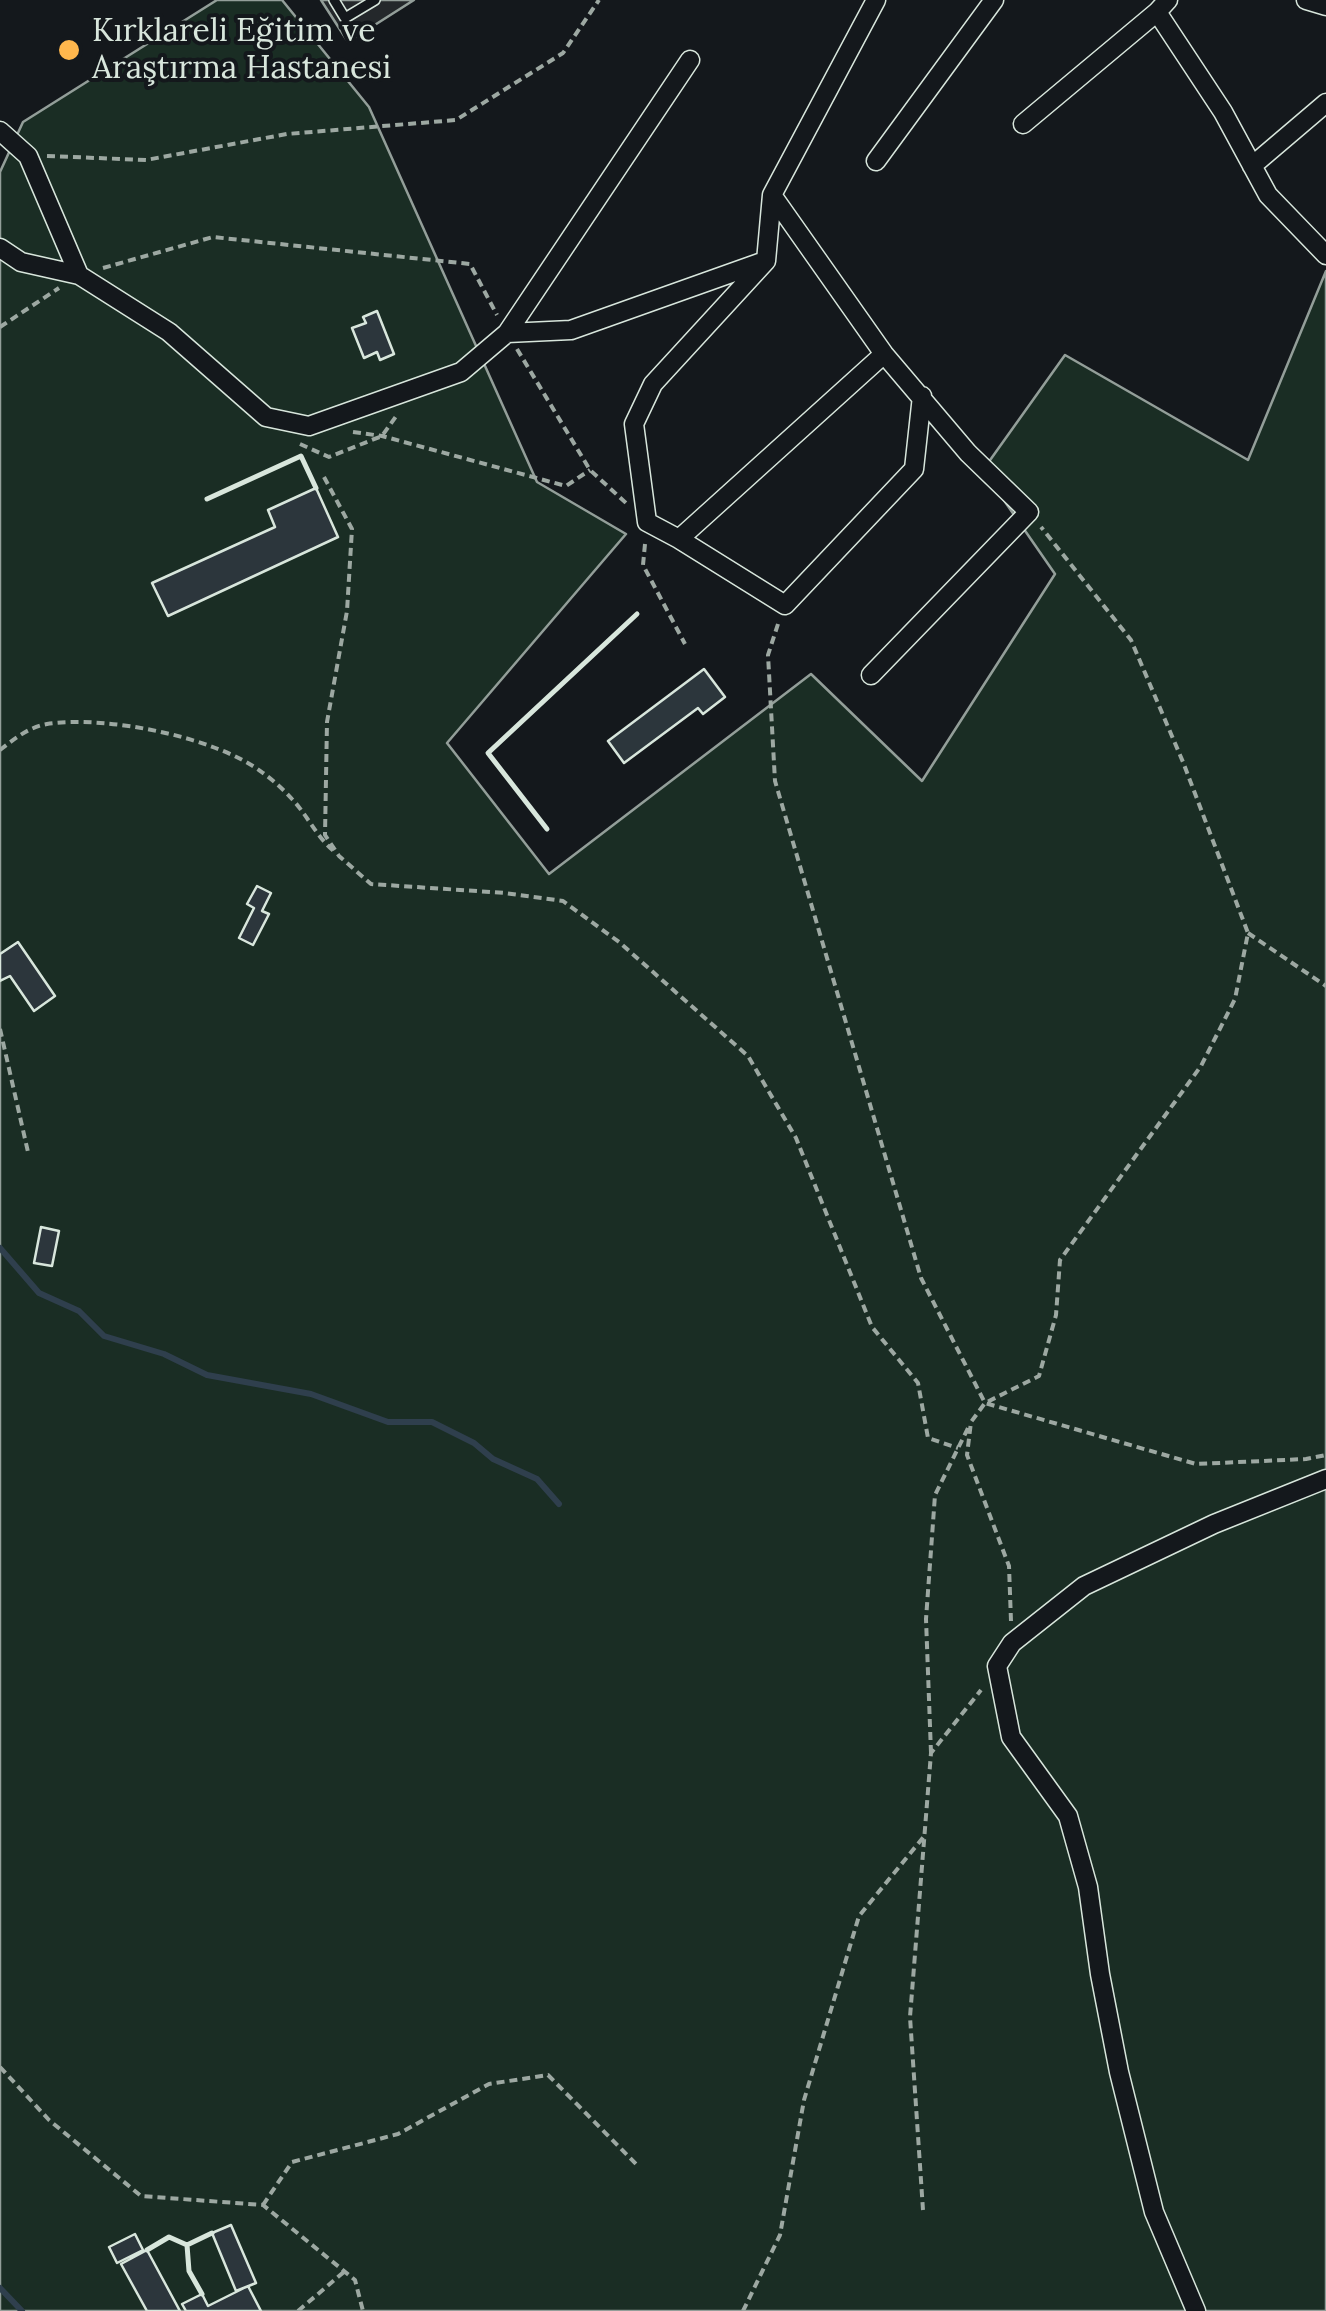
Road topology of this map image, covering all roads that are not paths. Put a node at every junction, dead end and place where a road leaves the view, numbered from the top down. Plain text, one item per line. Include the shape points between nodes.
1 (334, 0) edge
2 (375, 0) edge
3 (876, 0) edge
4 (994, 0) edge
5 (1306, 0) edge
6 (1163, 6) edge
7 (1326, 6) edge
8 (690, 60) dead end
9 (1326, 103) edge
10 (1023, 124) dead end
11 (0, 130) edge
12 (876, 161) dead end
13 (1252, 166) junction
14 (772, 195) junction
15 (0, 248) edge
16 (1326, 255) edge
17 (766, 261) junction
18 (79, 275) junction
19 (507, 333) junction
20 (884, 354) junction
21 (922, 396) junction
22 (679, 539) junction
23 (870, 676) dead end
24 (1326, 1478) edge
25 (1196, 2311) edge

1 - 2 lane via 344,18
3 - 14 street
4 - 12 street
5 - 7 street
6 - 10 street
6 - 13 street
8 - 19 street
9 - 13 street
11 - 18 street via 28,156
13 - 16 street via 1268,195
14 - 17 street
14 - 20 street
15 - 18 street via 22,262
17 - 19 street via 571,330
17 - 22 street via 653,384 634,424 647,522
18 - 19 street via 169,332 266,416 309,426 461,372
20 - 21 street
20 - 22 street
21 - 22 street via 914,469 785,605
21 - 23 street via 1029,512
24 - 25 street via 1084,1586 1012,1643 997,1666 1010,1737 1068,1816 1154,2212

